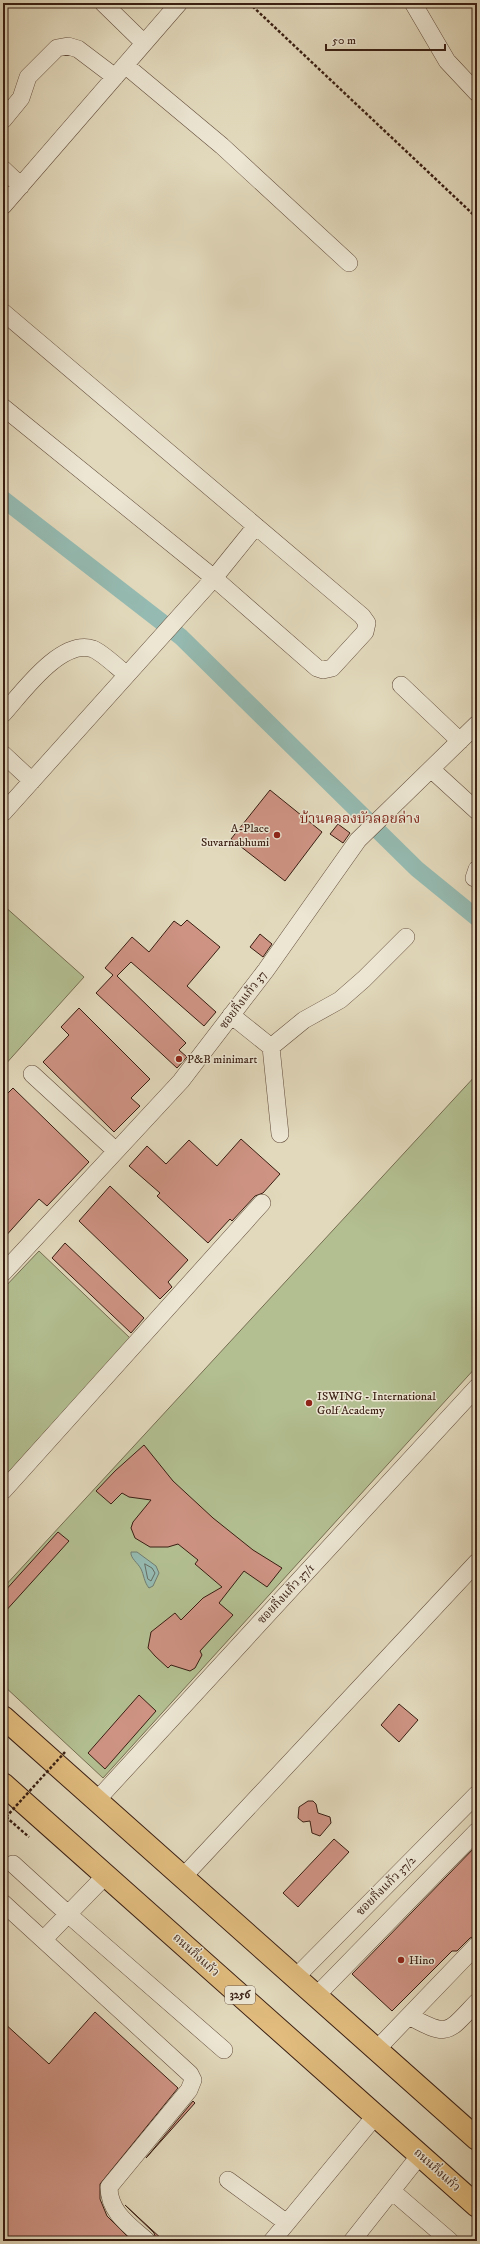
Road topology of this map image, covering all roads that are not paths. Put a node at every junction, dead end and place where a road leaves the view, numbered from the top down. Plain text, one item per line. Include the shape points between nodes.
1 (103, 3) edge
2 (179, 3) edge
3 (413, 3) edge
4 (144, 44) junction
5 (120, 71) junction
6 (477, 93) edge
7 (3, 120) edge
8 (3, 169) edge
9 (21, 186) junction
10 (3, 206) edge
11 (349, 263) dead end
12 (3, 312) edge
13 (3, 406) edge
14 (256, 526) junction
15 (214, 578) junction
16 (127, 675) junction
17 (401, 685) dead end
18 (3, 714) edge
19 (477, 724) edge
20 (460, 741) junction
21 (3, 754) edge
22 (431, 769) junction
23 (32, 781) junction
24 (477, 811) edge
25 (3, 813) edge
26 (406, 938) dead end
27 (231, 1015) junction
28 (271, 1047) junction
29 (32, 1074) dead end
30 (280, 1134) dead end
31 (116, 1151) junction
32 (262, 1203) dead end
33 (3, 1272) edge
34 (477, 1387) edge
35 (3, 1491) edge
36 (477, 1562) edge
37 (3, 1717) edge
38 (3, 1784) edge
39 (477, 1794) edge
40 (96, 1801) junction
41 (477, 1831) edge
42 (14, 1864) dead end
43 (106, 1875) junction
44 (183, 1877) junction
45 (3, 1903) edge
46 (68, 1915) junction
47 (44, 1939) junction
48 (477, 1946) edge
49 (295, 1978) junction
50 (316, 1996) junction
51 (477, 2002) edge
52 (409, 2016) junction
53 (224, 2050) dead end
54 (376, 2050) junction
55 (376, 2114) junction
56 (477, 2140) edge
57 (420, 2155) junction
58 (228, 2180) dead end
59 (392, 2191) junction
60 (477, 2206) edge
61 (287, 2223) junction
62 (147, 2241) edge
63 (272, 2241) edge
64 (352, 2241) edge
65 (450, 2241) edge

1 - 4 street
2 - 4 street
3 - 6 street via 447,61
4 - 5 street
5 - 7 street via 78,49 68,46 57,48 28,77 21,98
5 - 9 street
5 - 11 street via 222,146
8 - 9 street
9 - 10 street
12 - 14 street
13 - 15 street
14 - 15 street
14 - 15 street via 362,616 367,623 365,632 332,668 317,668
15 - 16 street
16 - 18 street via 93,650 76,648 59,655
16 - 23 street
17 - 20 street
19 - 20 street, ซอยกิ่งแก้ว 37
20 - 22 street, ซอยกิ่งแก้ว 37
21 - 23 street
22 - 24 street
22 - 27 street, ซอยกิ่งแก้ว 37 via 358,840
23 - 25 street
26 - 28 street via 340,1000 304,1020
27 - 28 street
27 - 31 street, ซอยกิ่งแก้ว 37 via 181,1081
28 - 30 street
29 - 31 street
31 - 33 street, ซอยกิ่งแก้ว 37
32 - 35 street
34 - 40 street, ซอยกิ่งแก้ว 37/1
36 - 44 street
37 - 40 main road
38 - 43 main road, ถนนกิ่งแก้ว / 3256
39 - 49 street, ซอยกิ่งแก้ว 37/2
40 - 44 main road
41 - 50 street
42 - 46 street
43 - 46 street
43 - 55 main road, ถนนกิ่งแก้ว / 3256
44 - 49 main road
45 - 47 street
46 - 47 street
46 - 53 street
47 - 62 street via 190,2074 193,2080 189,2090 109,2187 109,2198 115,2212
48 - 52 street
49 - 50 main road
50 - 54 main road
51 - 52 street via 452,2027 444,2031 430,2028
52 - 54 street
54 - 56 main road
55 - 57 main road, ถนนกิ่งแก้ว / 3256
55 - 61 street
57 - 59 street
57 - 60 main road, ถนนกิ่งแก้ว / 3256
58 - 61 street
59 - 64 street
59 - 65 street
61 - 63 street

